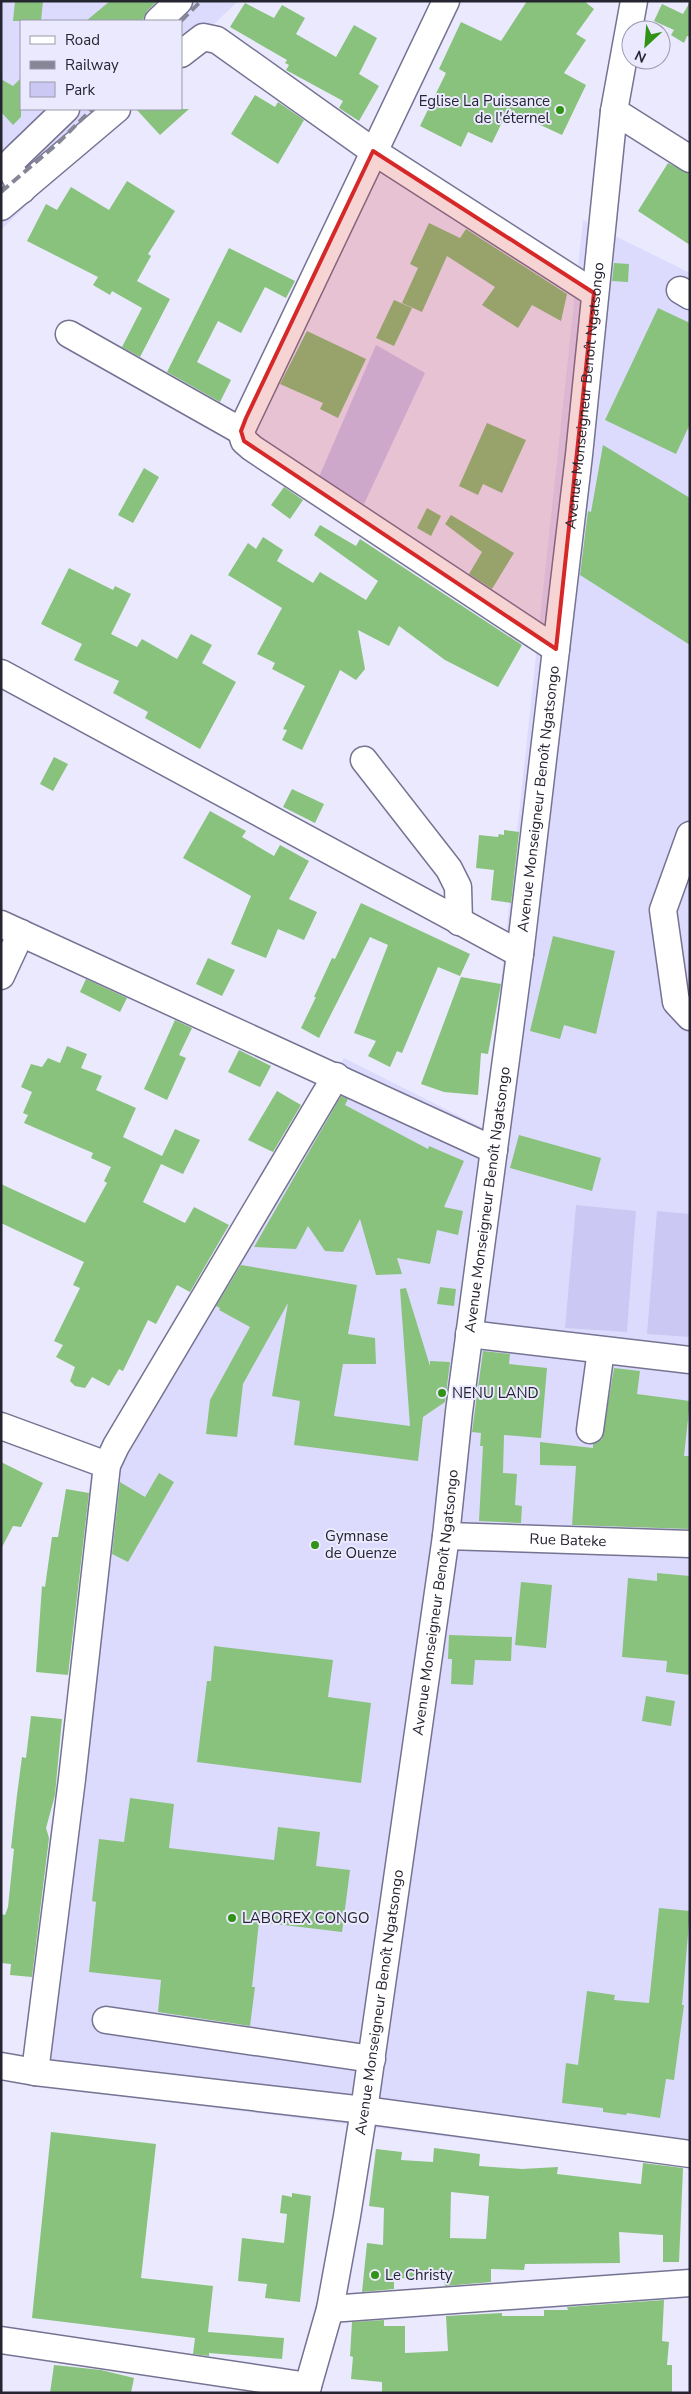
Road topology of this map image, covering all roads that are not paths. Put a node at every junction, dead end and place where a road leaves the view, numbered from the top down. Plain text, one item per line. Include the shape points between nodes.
1 (179, 1) edge
2 (446, 1) edge
3 (634, 1) edge
4 (159, 20) edge
5 (182, 53) edge
6 (65, 110) edge
7 (116, 110) edge
8 (614, 111) junction
9 (374, 151) junction
10 (690, 159) edge
11 (22, 190) junction
12 (1, 207) edge
13 (594, 293) junction
14 (69, 334) dead end
15 (241, 431) junction
16 (556, 649) junction
17 (1, 673) edge
18 (364, 760) dead end
19 (690, 835) edge
20 (460, 922) junction
21 (11, 928) edge
22 (520, 954) junction
23 (1, 976) edge
24 (690, 1017) edge
25 (336, 1076) junction
26 (494, 1150) junction
27 (469, 1334) junction
28 (601, 1350) junction
29 (690, 1360) edge
30 (1, 1426) edge
31 (590, 1430) dead end
32 (107, 1465) junction
33 (446, 1536) junction
34 (690, 1544) edge
35 (106, 2020) dead end
36 (372, 2059) junction
37 (1, 2066) edge
38 (35, 2072) junction
39 (364, 2110) junction
40 (690, 2154) edge
41 (690, 2283) edge
42 (330, 2309) junction
43 (1, 2340) edge
44 (307, 2389) edge

1 - 4 street
2 - 9 street
3 - 8 street, Avenue Monseigneur Benoît Ngatsongo
5 - 9 street via 203,37 217,40
6 - 11 street via 13,160 10,168
7 - 11 street
8 - 10 street
8 - 13 street, Avenue Monseigneur Benoît Ngatsongo
9 - 13 street
9 - 15 street
11 - 12 street
13 - 16 street, Avenue Monseigneur Benoît Ngatsongo
14 - 15 street
15 - 16 street via 244,441 252,448
16 - 22 street, Avenue Monseigneur Benoît Ngatsongo
17 - 20 street
18 - 20 street via 449,869 458,887
19 - 24 street via 663,910 676,1002
20 - 22 street
21 - 23 street
21 - 25 street
22 - 26 street, Avenue Monseigneur Benoît Ngatsongo
25 - 26 street
25 - 32 street
26 - 27 street, Avenue Monseigneur Benoît Ngatsongo
27 - 28 street
27 - 33 street, Avenue Monseigneur Benoît Ngatsongo
28 - 29 street
28 - 31 street
30 - 32 street
32 - 38 street
33 - 34 street, Rue Bateke
33 - 36 street, Avenue Monseigneur Benoît Ngatsongo
35 - 36 street
36 - 39 street, Avenue Monseigneur Benoît Ngatsongo
37 - 38 street
38 - 39 street
39 - 40 street
39 - 42 street, Avenue Monseigneur Benoît Ngatsongo
41 - 42 street
42 - 44 street, Avenue Monseigneur Benoît Ngatsongo
43 - 44 street

